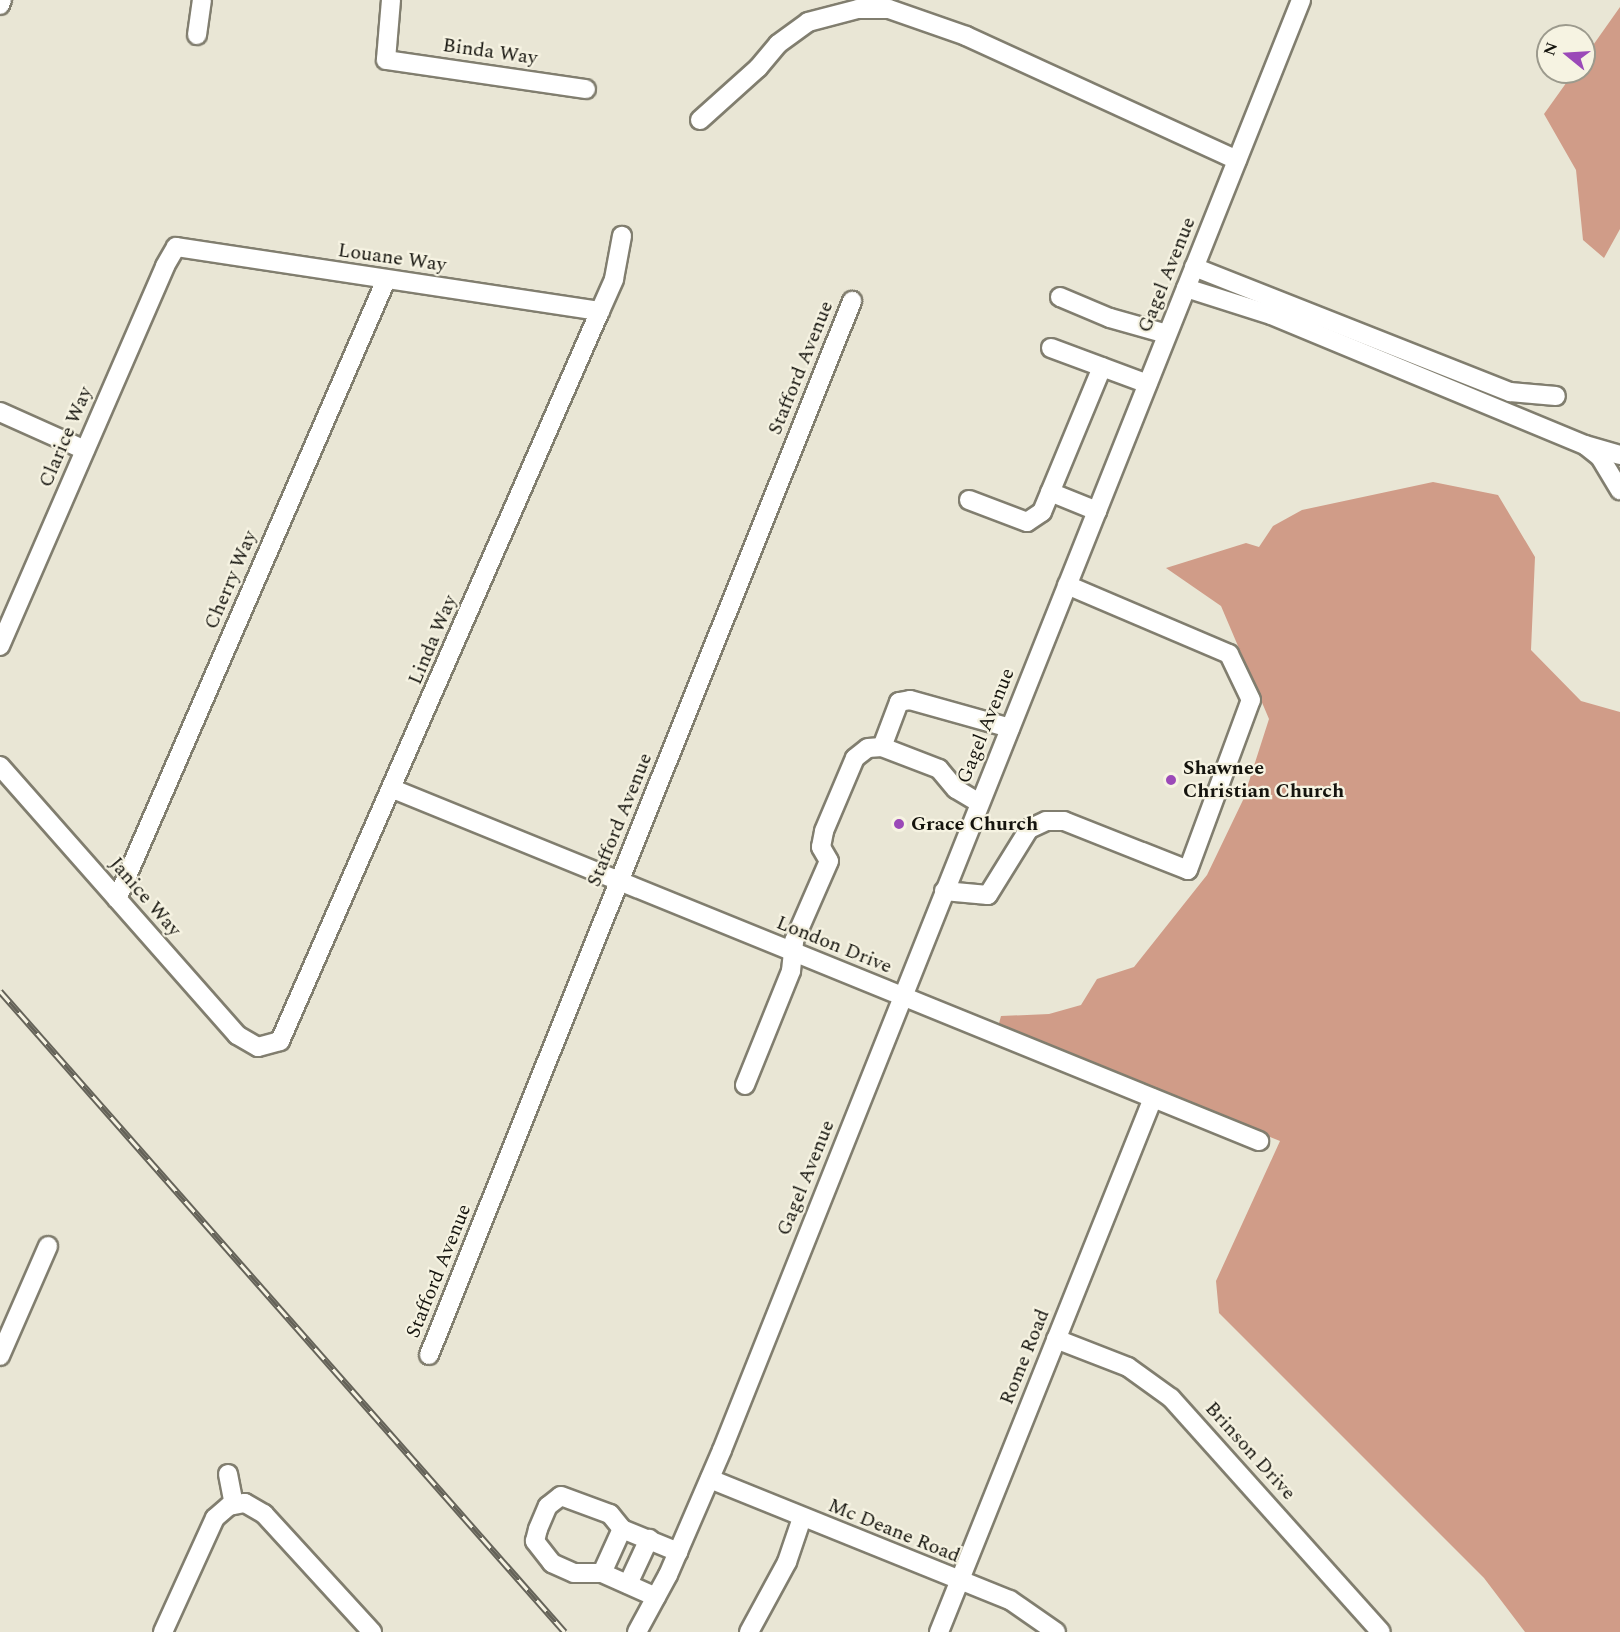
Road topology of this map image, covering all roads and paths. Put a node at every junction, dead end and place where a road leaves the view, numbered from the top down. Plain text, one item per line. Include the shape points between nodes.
1 (2, 0) edge
2 (202, 0) edge
3 (391, 0) edge
4 (1300, 0) edge
5 (0, 5) edge
6 (197, 35) dead end
7 (586, 89) dead end
8 (700, 120) dead end
9 (1237, 160) junction
10 (622, 236) dead end
11 (176, 247) joint
12 (1194, 267) junction
13 (386, 280) junction
14 (1186, 288) junction
15 (1060, 297) dead end
16 (852, 301) dead end
17 (600, 311) junction
18 (1167, 334) junction
19 (1052, 348) dead end
20 (1102, 367) junction
21 (1148, 384) junction
22 (1556, 396) dead end
23 (0, 412) edge
24 (1585, 445) junction
25 (85, 450) junction
26 (1620, 455) edge
27 (1620, 490) edge
28 (1050, 492) junction
29 (969, 500) dead end
30 (1097, 512) junction
31 (1067, 585) junction
32 (0, 646) edge
33 (1010, 728) junction
34 (882, 747) junction
35 (0, 766) edge
36 (393, 789) junction
37 (979, 803) junction
38 (619, 881) junction
39 (944, 891) junction
40 (117, 899) junction
41 (795, 954) junction
42 (902, 996) junction
43 (263, 1047) joint
44 (745, 1084) dead end
45 (1153, 1098) junction
46 (1259, 1141) dead end
47 (48, 1246) dead end
48 (1056, 1339) junction
49 (429, 1355) dead end
50 (0, 1356) edge
51 (228, 1474) dead end
52 (710, 1479) junction
53 (234, 1504) junction
54 (802, 1518) junction
55 (622, 1529) junction
56 (649, 1539) junction
57 (678, 1552) junction
58 (602, 1573) junction
59 (959, 1582) junction
60 (628, 1584) junction
61 (656, 1597) junction
62 (163, 1632) edge
63 (372, 1632) edge
64 (637, 1632) edge
65 (749, 1632) edge
66 (939, 1632) edge
67 (1056, 1632) edge
68 (1381, 1632) edge

1 - 5 street
2 - 6 street
3 - 7 street, Binda Way via 386,60
4 - 9 street, Gagel Avenue
8 - 9 street via 758,68 778,44 808,22 858,9 889,9 966,36
9 - 12 street, Gagel Avenue
10 - 17 street, Linda Way via 614,279
11 - 13 street, Louane Way
11 - 25 street, Clarice Way
12 - 14 street, Gagel Avenue
12 - 22 street via 1510,392
13 - 17 street, Louane Way
13 - 40 street, Cherry Way
14 - 18 street, Gagel Avenue
14 - 24 street via 1271,315
15 - 18 street via 1110,318
16 - 38 street, Stafford Avenue
17 - 36 street, Linda Way
18 - 21 street, Gagel Avenue
19 - 20 street
20 - 21 street
20 - 28 street
21 - 30 street, Gagel Avenue
23 - 25 street
24 - 26 street
24 - 27 street via 1600,457
25 - 32 street, Clarice Way
28 - 29 street via 1042,512 1027,522
28 - 30 street
30 - 31 street, Gagel Avenue
31 - 33 street, Gagel Avenue
31 - 39 street via 1229,654 1251,700 1188,870 1055,820 1029,828 988,894
33 - 34 street via 910,700 899,702
33 - 37 street, Gagel Avenue
34 - 37 street via 939,769 956,789
34 - 41 street via 868,748 855,758 824,831 821,847 829,861 794,941
35 - 40 street, Janice Way
36 - 38 street, London Drive
36 - 43 street, Linda Way via 288,1030 276,1044
37 - 39 street, Gagel Avenue
38 - 41 street, London Drive
38 - 49 street, Stafford Avenue
39 - 42 street, Gagel Avenue
40 - 43 street, Janice Way via 237,1035 253,1046
41 - 42 street, London Drive
41 - 44 street
42 - 45 street, London Drive
42 - 52 street, Gagel Avenue
45 - 46 street, London Drive
45 - 48 street, Rome Road
47 - 50 street
48 - 59 street, Rome Road
48 - 68 street, Brinson Drive via 1128,1367 1172,1398
51 - 53 street
52 - 54 street, Mc Deane Road
52 - 57 street, Gagel Avenue
53 - 62 street via 223,1509 208,1529
53 - 63 street via 245,1503 264,1514
54 - 59 street, Mc Deane Road
54 - 65 street via 787,1562
55 - 56 street
55 - 58 street
55 - 58 street via 610,1514 561,1496 548,1506 535,1541 552,1563 574,1573
56 - 57 street
56 - 60 street
57 - 61 street, Gagel Avenue
58 - 60 street
59 - 66 street, Rome Road
59 - 67 street, Mc Deane Road via 1025,1608
60 - 61 street
61 - 64 street, Gagel Avenue

